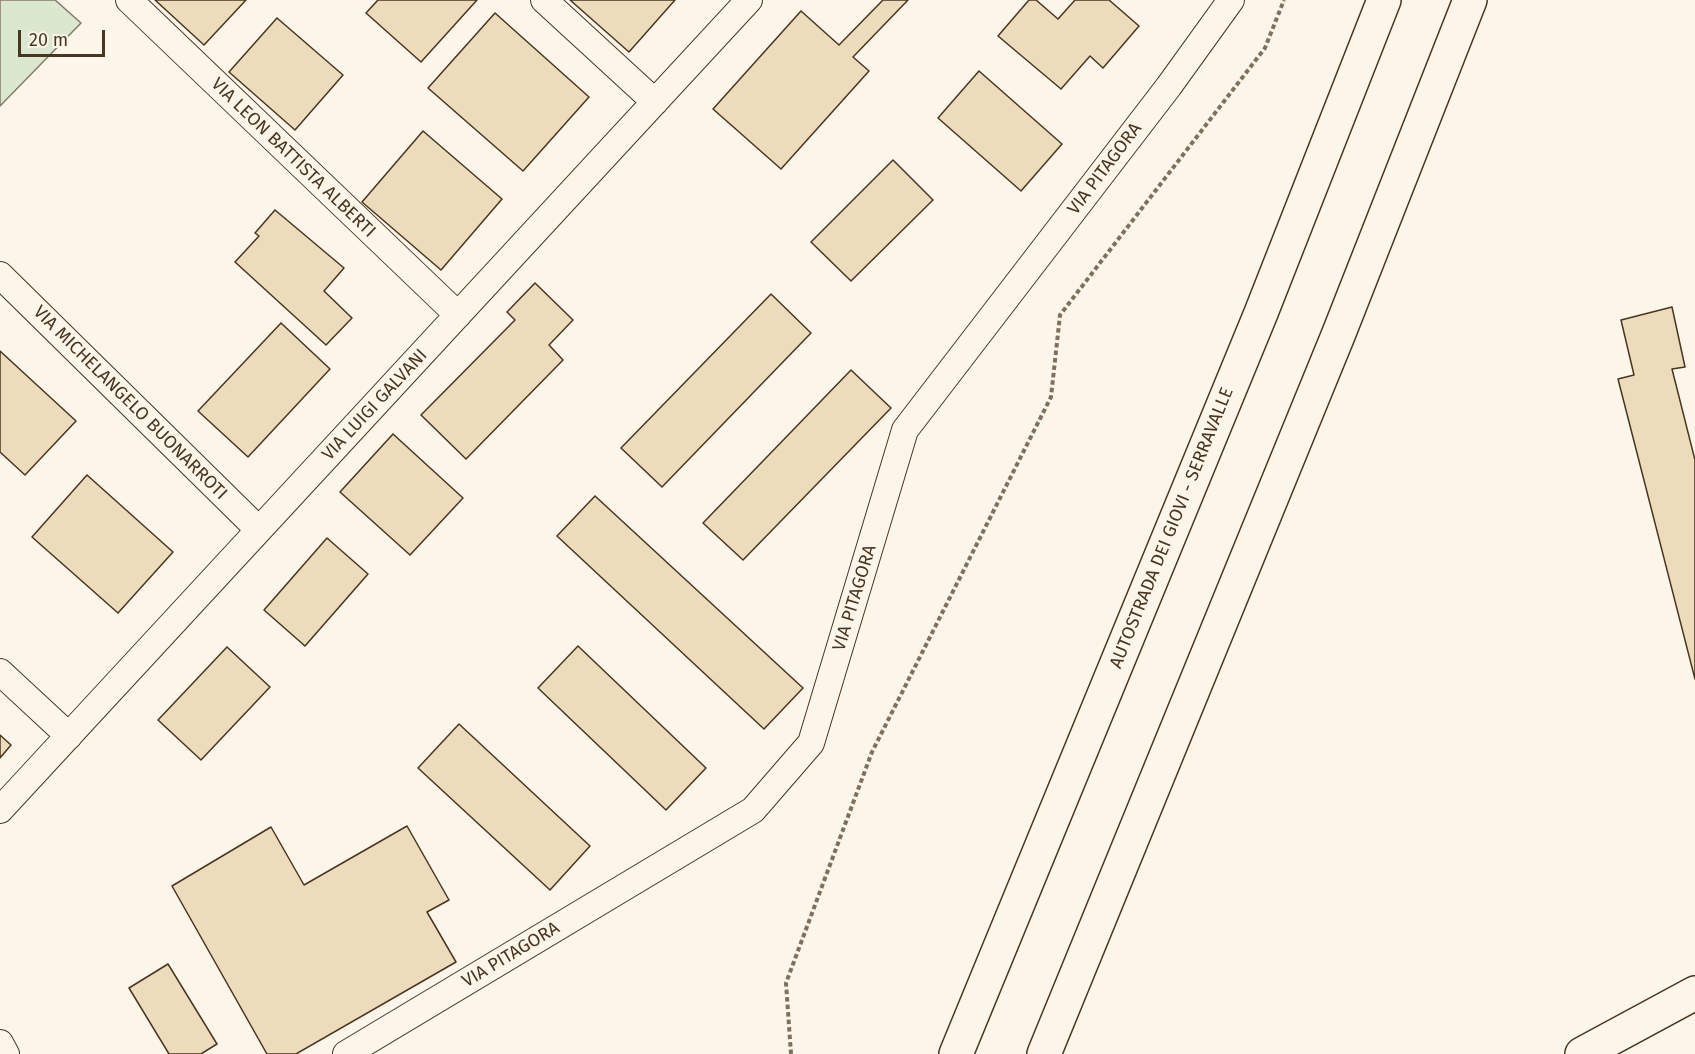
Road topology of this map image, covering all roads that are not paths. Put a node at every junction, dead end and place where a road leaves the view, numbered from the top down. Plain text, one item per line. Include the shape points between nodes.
1 (129, 0) edge
2 (544, 0) edge
3 (749, 0) edge
4 (1231, 0) edge
5 (1384, 0) edge
6 (1470, 0) edge
7 (656, 102) junction
8 (0, 275) edge
9 (458, 315) junction
10 (259, 530) junction
11 (0, 672) edge
12 (69, 736) junction
13 (0, 810) edge
14 (1695, 993) edge
15 (0, 1043) edge
16 (6, 1054) edge
17 (346, 1054) edge
18 (956, 1054) edge
19 (1044, 1054) edge
20 (1582, 1054) edge

1 - 9 street, VIA LEON BATTISTA ALBERTI
2 - 7 street
3 - 7 street, VIA LUIGI GALVANI
4 - 17 street, VIA PITAGORA via 905,430 811,743 753,810
5 - 18 main road, AUTOSTRADA DEI GIOVI - SERRAVALLE via 1261,313
6 - 19 main road via 1339,333
7 - 9 street, VIA LUIGI GALVANI
8 - 10 street, VIA MICHELANGELO BUONARROTI
9 - 10 street, VIA LUIGI GALVANI
10 - 12 street, VIA LUIGI GALVANI
11 - 12 street
12 - 13 street, VIA LUIGI GALVANI
14 - 20 main road
15 - 16 street

